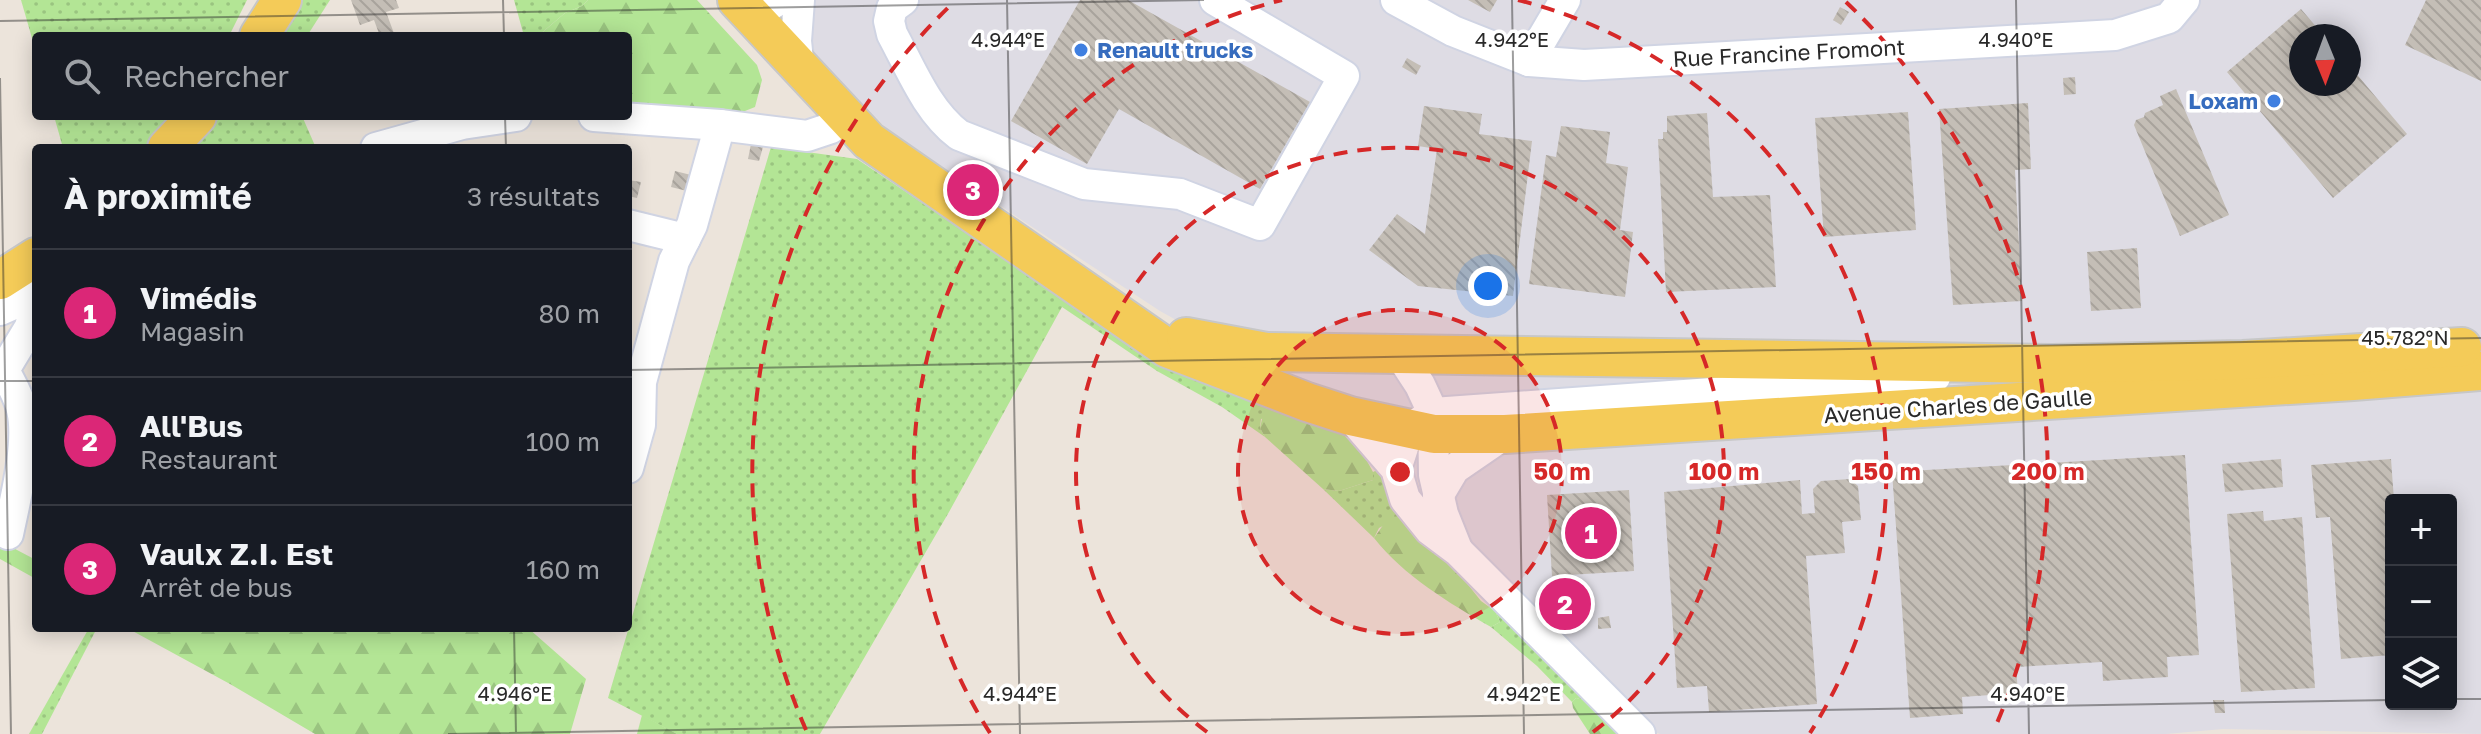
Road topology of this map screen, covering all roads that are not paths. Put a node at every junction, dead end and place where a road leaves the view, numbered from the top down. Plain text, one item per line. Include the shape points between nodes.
1 (282, 0) edge
2 (799, 0) edge
3 (903, 0) edge
4 (1215, 0) edge
5 (1396, 0) edge
6 (1565, 0) edge
7 (2184, 0) edge
8 (754, 4) edge
9 (262, 32) edge
10 (1529, 61) junction
11 (799, 69) junction
12 (632, 119) edge
13 (845, 119) junction
14 (193, 120) edge
15 (489, 120) edge
16 (720, 125) junction
17 (171, 144) edge
18 (390, 144) edge
19 (632, 226) edge
20 (685, 239) junction
21 (32, 260) edge
22 (0, 280) edge
23 (32, 296) edge
24 (0, 310) edge
25 (1126, 317) junction
26 (32, 324) edge
27 (2481, 345) edge
28 (1401, 356) junction
29 (2052, 364) junction
30 (2481, 371) edge
31 (635, 381) edge
32 (1350, 416) junction
33 (1425, 425) junction
34 (1505, 434) junction
35 (632, 454) edge
36 (1396, 469) junction
37 (1438, 496) junction
38 (8, 534) dead end
39 (1458, 551) junction
40 (1640, 734) edge

1 - 9 main road
2 - 11 street
3 - 4 street via 892,8 892,34 934,111 959,135 1084,184 1180,194 1260,225 1344,76
5 - 10 street, Rue Francine Fromont via 1453,31
6 - 10 street
7 - 10 street, Rue Francine Fromont via 2169,18 2115,35 1584,65
8 - 11 main road
11 - 13 main road
12 - 16 street
13 - 16 street via 807,136
13 - 25 main road via 869,141
14 - 17 main road
15 - 18 street
16 - 20 street
19 - 20 street
20 - 31 street
21 - 22 main road
23 - 24 street
25 - 28 main road via 1193,339 1266,352
25 - 32 main road via 1167,348
26 - 38 street via 4,370 22,409 24,430
27 - 29 main road, Avenue Charles de Gaulle via 2243,360
28 - 29 main road, Avenue Charles de Gaulle
28 - 33 street via 1420,385
29 - 33 street, Avenue Charles de Gaulle
30 - 34 main road, Avenue Charles de Gaulle
31 - 35 street via 640,425
32 - 33 main road
32 - 36 street
33 - 34 main road, Avenue Charles de Gaulle
33 - 36 street
33 - 37 street
34 - 37 street via 1454,469
36 - 39 street via 1405,499 1430,530
37 - 39 street
39 - 40 street

